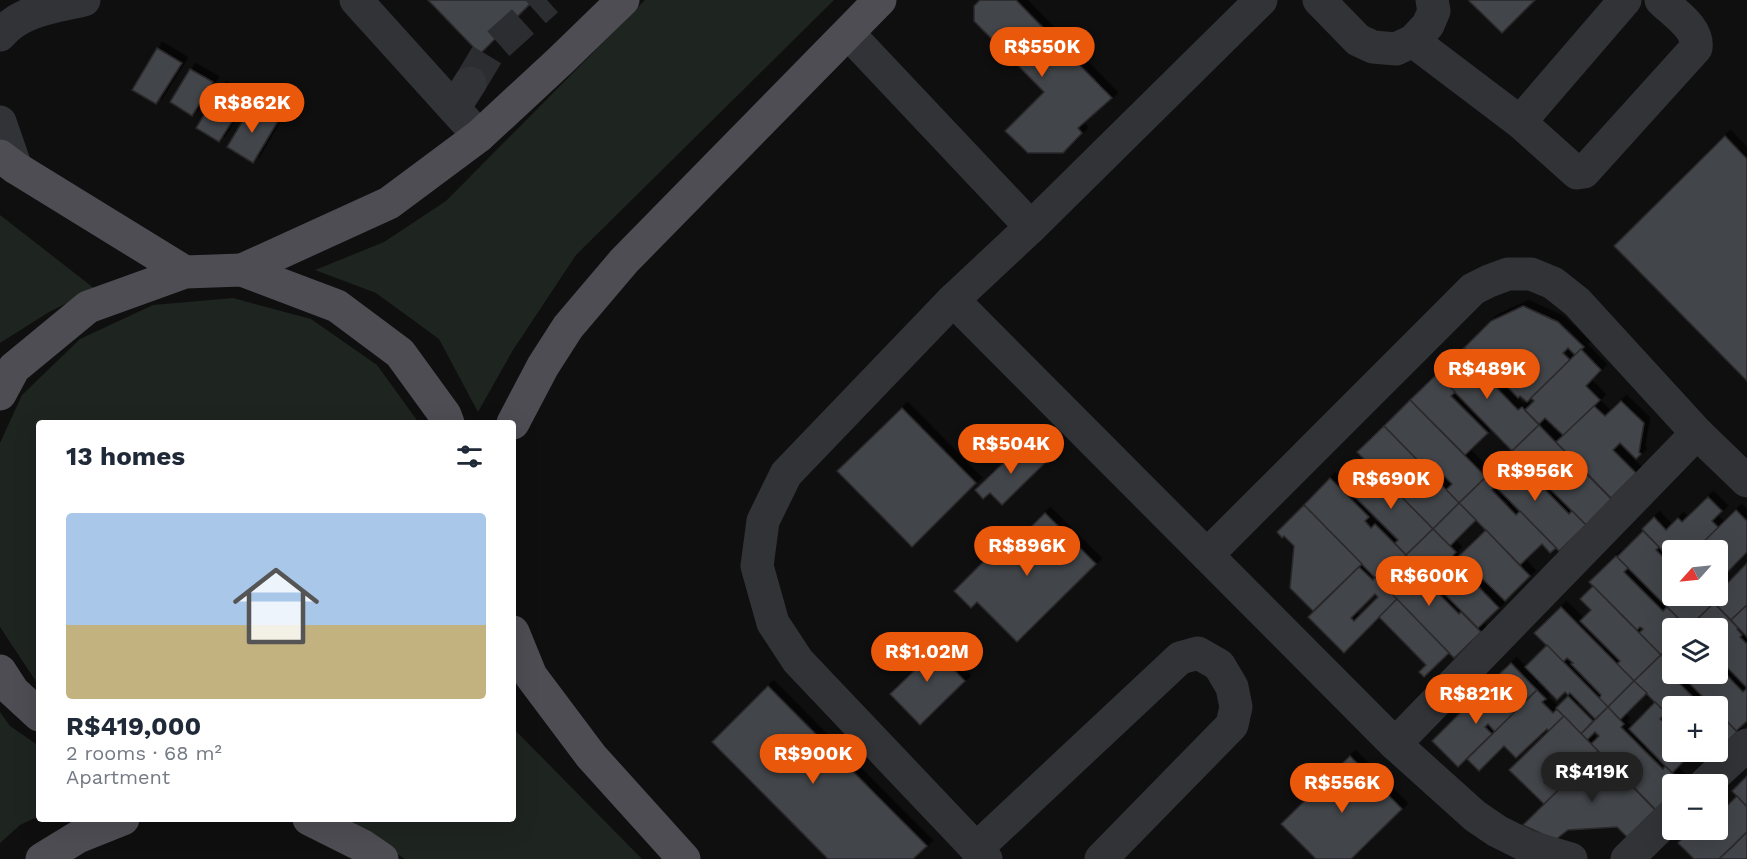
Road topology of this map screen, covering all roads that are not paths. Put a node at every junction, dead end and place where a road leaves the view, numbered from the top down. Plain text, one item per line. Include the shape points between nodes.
1 (84, 0) edge
2 (356, 0) edge
3 (623, 0) edge
4 (880, 0) edge
5 (1261, 0) edge
6 (1319, 0) edge
7 (1432, 0) edge
8 (1625, 0) edge
9 (1661, 0) edge
10 (848, 33) junction
11 (0, 35) edge
12 (1413, 41) junction
13 (0, 122) edge
14 (1520, 122) junction
15 (479, 136) junction
16 (8, 162) edge
17 (1031, 226) junction
18 (242, 270) junction
19 (184, 272) junction
20 (953, 300) junction
21 (0, 394) edge
22 (447, 420) edge
23 (515, 420) edge
24 (1697, 433) junction
25 (1747, 481) edge
26 (1207, 555) junction
27 (516, 639) edge
28 (0, 671) edge
29 (36, 712) edge
30 (1395, 744) junction
31 (1747, 745) edge
32 (1716, 774) edge
33 (116, 822) edge
34 (315, 822) edge
35 (1662, 825) edge
36 (981, 854) edge
37 (42, 859) edge
38 (382, 859) edge
39 (684, 859) edge
40 (1101, 859) edge
41 (1571, 859) edge
42 (1627, 859) edge

1 - 11 street via 29,13
2 - 15 street via 462,96
3 - 15 main road
4 - 10 main road
5 - 17 street
6 - 12 street via 1358,40 1373,47 1396,49
7 - 12 street via 1434,11 1428,25
8 - 14 street
9 - 14 street via 1694,32 1696,48 1584,172 1577,173
10 - 17 street
10 - 23 main road via 610,277 568,327
12 - 14 street
13 - 16 street
15 - 18 main road via 389,202
16 - 19 main road
17 - 20 street
18 - 19 main road
18 - 22 main road via 337,306 400,353
19 - 21 main road via 88,307 14,368
20 - 26 street
20 - 36 street via 786,474 763,521 757,566 773,623 798,661
24 - 25 street
24 - 26 street via 1576,302 1553,283 1532,274 1509,274 1473,289
24 - 30 street
26 - 30 street
27 - 39 main road via 531,676 591,756
28 - 29 main road via 12,691
30 - 41 street via 1497,831 1527,846
31 - 32 street
33 - 37 main road via 78,837
34 - 38 main road
35 - 42 street
36 - 40 street via 1180,658 1198,653 1219,664 1232,687 1236,707 1232,725

